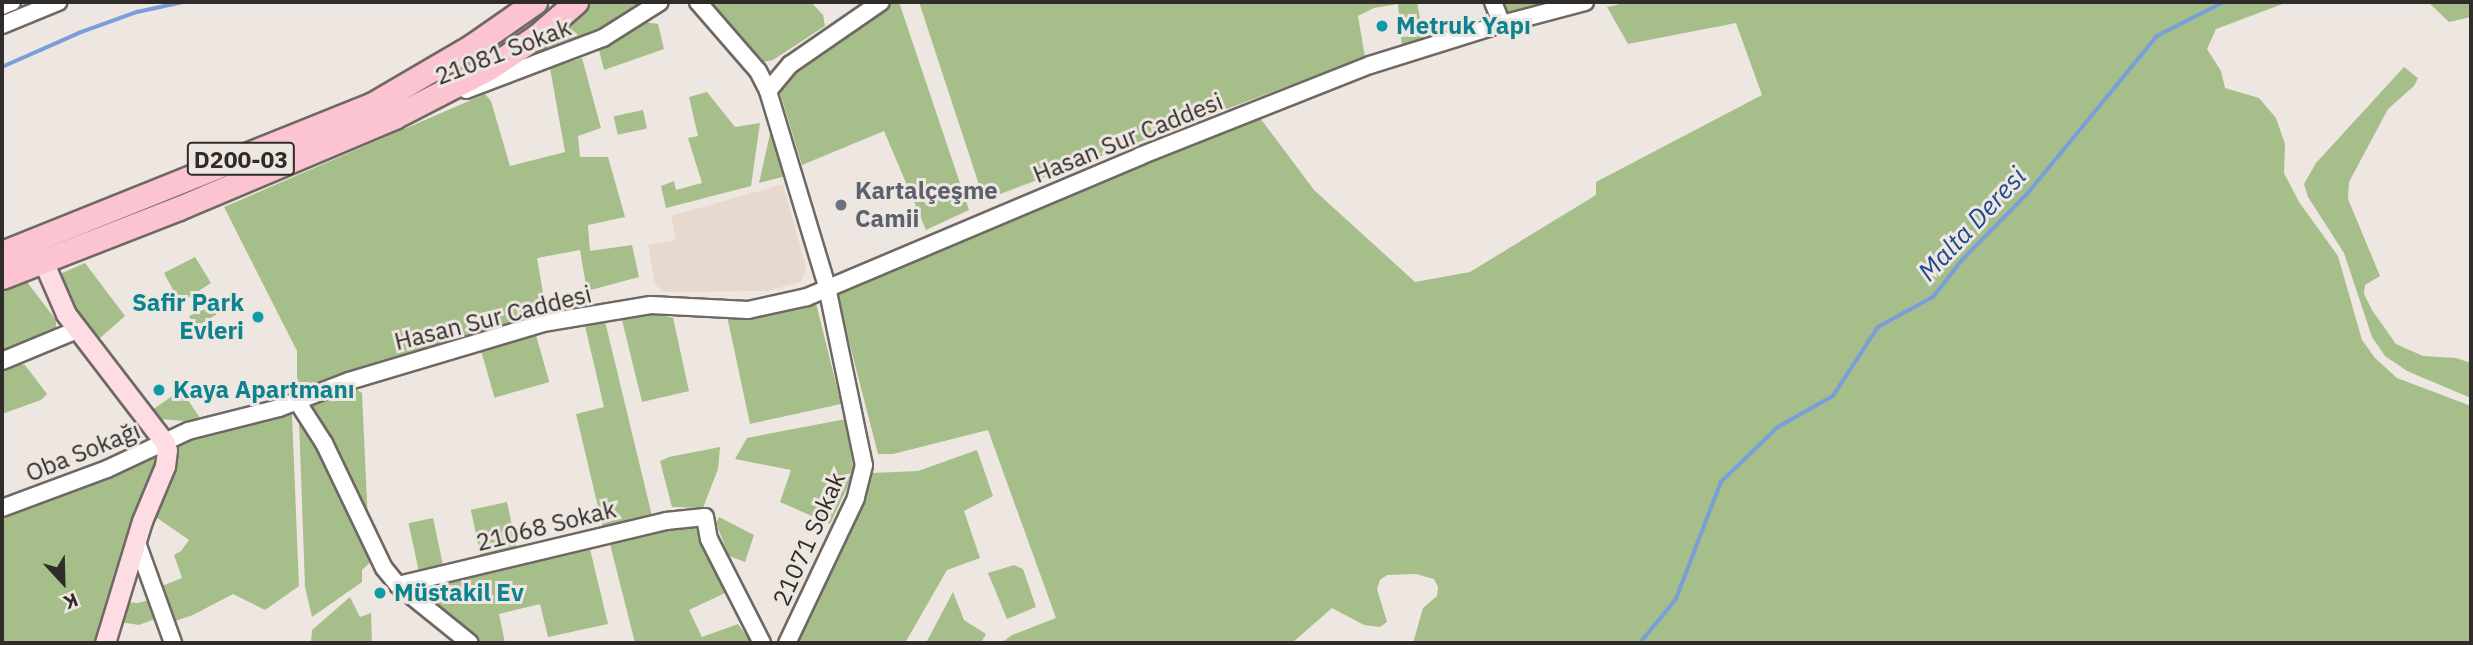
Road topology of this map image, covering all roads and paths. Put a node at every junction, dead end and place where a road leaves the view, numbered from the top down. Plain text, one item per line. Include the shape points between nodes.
1 (12, 2) edge
2 (58, 2) edge
3 (535, 2) edge
4 (576, 2) edge
5 (660, 2) edge
6 (698, 2) edge
7 (881, 2) edge
8 (1493, 2) edge
9 (1586, 2) edge
10 (2, 6) edge
11 (1502, 23) junction
12 (2, 24) edge
13 (791, 64) junction
14 (758, 71) junction
15 (768, 91) junction
16 (394, 117) junction
17 (2, 253) edge
18 (43, 261) junction
19 (2, 277) edge
20 (827, 288) junction
21 (77, 330) junction
22 (2, 361) edge
23 (297, 401) junction
24 (164, 443) junction
25 (2, 510) edge
26 (136, 540) junction
27 (398, 585) junction
28 (105, 643) edge
29 (173, 643) edge
30 (470, 643) edge
31 (762, 643) edge
32 (787, 643) edge

1 - 10 street
2 - 12 street
3 - 17 highway, D200-03 via 472,46 373,104
4 - 16 highway, D200-03 via 537,36 489,68
5 - 16 street, 21081 Sokak via 603,38
6 - 14 street, 21071 Sokak
7 - 13 street
8 - 11 street
9 - 11 street, Hasan Sur Caddesi
11 - 20 street, Hasan Sur Caddesi via 1345,75
13 - 14 street
13 - 15 street
14 - 15 street, 21071 Sokak
15 - 20 street, 21071 Sokak
16 - 18 highway, D200-03
18 - 19 highway, D200-03
18 - 21 main road
20 - 23 street, Hasan Sur Caddesi via 777,306 748,310 651,305 543,323
20 - 32 street, 21071 Sokak via 864,465 856,498
21 - 22 street
21 - 24 main road
23 - 24 street, Hasan Sur Caddesi via 213,423
23 - 27 street via 324,443 384,568
24 - 25 street, Oba Sokağı
24 - 26 main road via 165,466
26 - 28 main road
26 - 29 street
27 - 30 street
27 - 31 street, 21068 Sokak via 666,521 705,517 709,539

